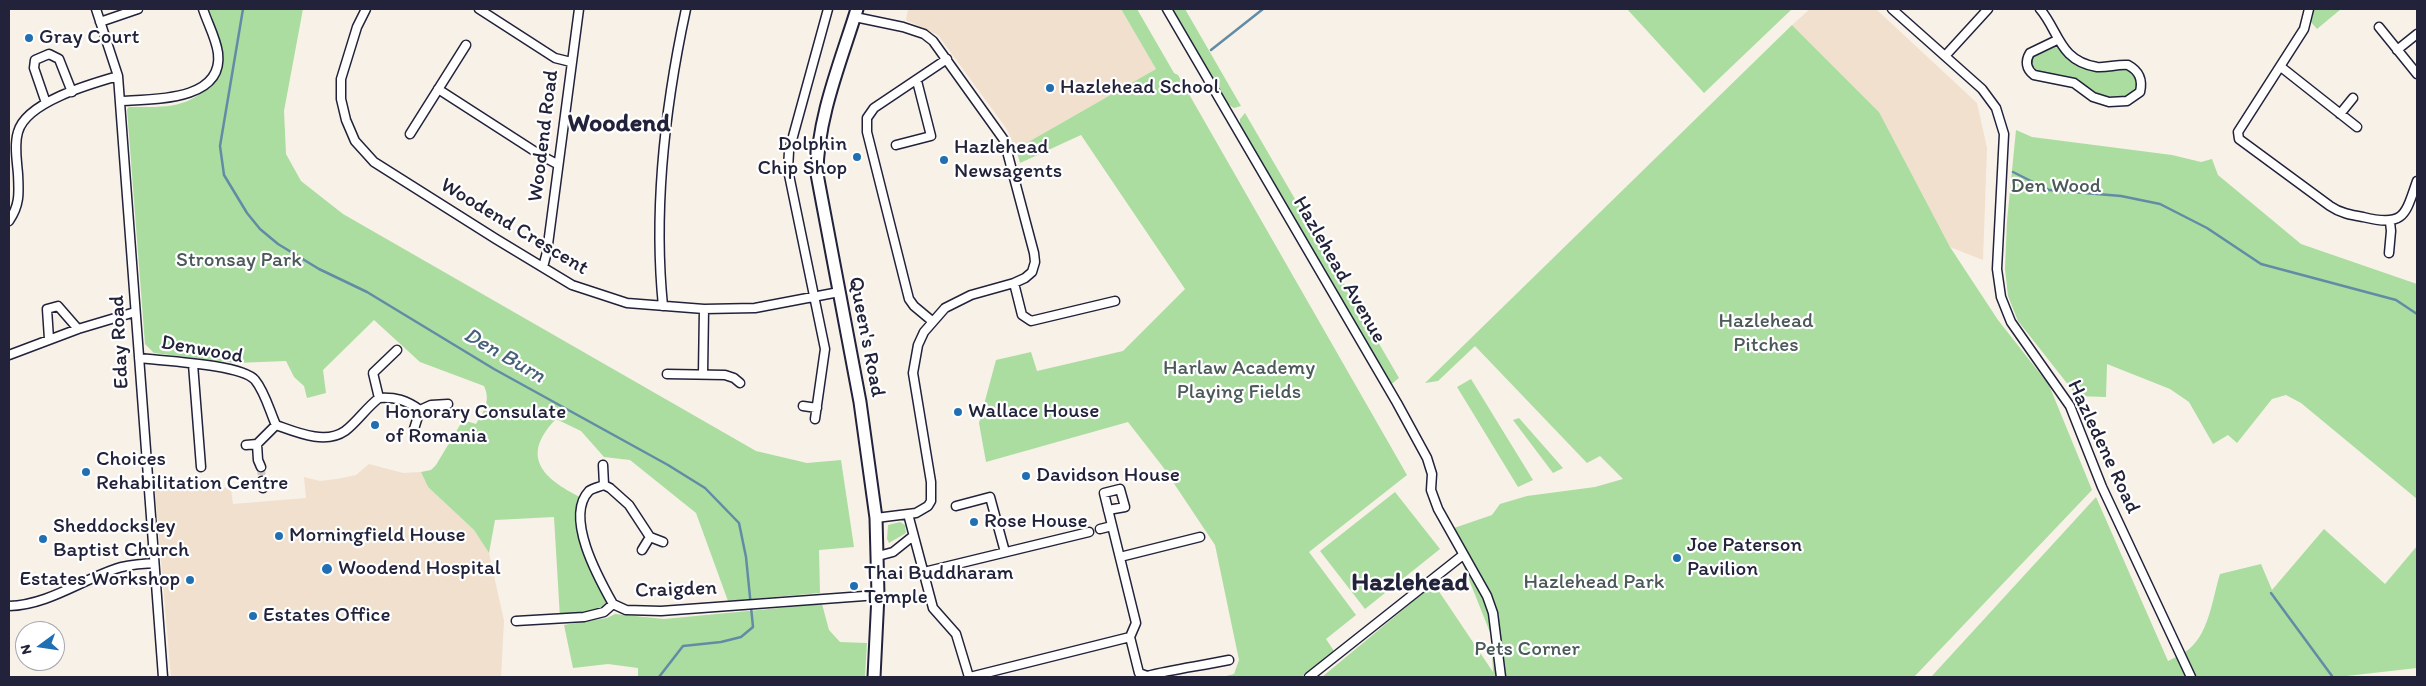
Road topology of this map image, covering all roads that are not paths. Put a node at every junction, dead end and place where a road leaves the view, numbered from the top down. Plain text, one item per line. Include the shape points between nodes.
1 (96, 9) edge
2 (138, 9) edge
3 (202, 9) edge
4 (366, 9) edge
5 (479, 9) edge
6 (579, 9) edge
7 (686, 9) edge
8 (828, 9) edge
9 (1167, 9) edge
10 (1892, 9) edge
11 (1988, 9) edge
12 (2040, 9) edge
13 (2309, 9) edge
14 (856, 13) edge
15 (100, 22) junction
16 (2379, 27) dead end
17 (2417, 34) edge
18 (2058, 40) junction
19 (466, 45) dead end
20 (2397, 50) junction
21 (1945, 56) junction
22 (947, 59) junction
23 (571, 62) junction
24 (2281, 66) junction
25 (2417, 74) edge
26 (118, 76) junction
27 (917, 81) junction
28 (438, 89) junction
29 (72, 92) junction
30 (2352, 98) dead end
31 (120, 101) junction
32 (46, 103) junction
33 (2340, 114) junction
34 (414, 126) junction
35 (2358, 127) dead end
36 (422, 131) dead end
37 (410, 134) dead end
38 (896, 145) dead end
39 (557, 164) junction
40 (2417, 180) edge
41 (9, 221) edge
42 (2390, 222) junction
43 (2389, 253) dead end
44 (543, 267) junction
45 (1014, 284) junction
46 (838, 292) junction
47 (814, 297) junction
48 (1115, 301) dead end
49 (663, 306) junction
50 (704, 309) junction
51 (135, 312) junction
52 (932, 321) junction
53 (78, 329) junction
54 (49, 339) junction
55 (397, 350) dead end
56 (9, 355) edge
57 (139, 358) junction
58 (193, 364) junction
59 (667, 374) dead end
60 (703, 374) junction
61 (740, 383) dead end
62 (379, 398) junction
63 (448, 404) dead end
64 (804, 406) dead end
65 (817, 408) junction
66 (420, 410) junction
67 (815, 419) dead end
68 (276, 425) junction
69 (414, 430) dead end
70 (246, 444) dead end
71 (257, 444) junction
72 (603, 465) dead end
73 (201, 467) dead end
74 (261, 467) tunnel mouth
75 (604, 485) junction
76 (956, 506) dead end
77 (1108, 510) dead end
78 (908, 514) junction
79 (876, 518) junction
80 (1112, 526) junction
81 (1100, 529) dead end
82 (1089, 532) dead end
83 (913, 536) junction
84 (650, 537) junction
85 (1200, 537) dead end
86 (663, 542) dead end
87 (642, 550) dead end
88 (1005, 552) junction
89 (1463, 555) junction
90 (878, 556) junction
91 (1120, 557) junction
92 (154, 563) junction
93 (924, 572) junction
94 (878, 595) junction
95 (613, 604) junction
96 (9, 606) edge
97 (516, 620) dead end
98 (1130, 637) junction
99 (1229, 660) dead end
100 (163, 677) edge
101 (874, 677) edge
102 (969, 677) edge
103 (1309, 677) edge
104 (1501, 677) edge
105 (2191, 677) edge

1 - 15 street, Eday Road
2 - 15 street
3 - 31 street via 218,53 214,72 207,82 191,93
4 - 44 street, Woodend Crescent via 341,79 341,99 355,140 374,162
5 - 23 street via 555,58
6 - 23 street, Woodend Road
7 - 49 street via 667,129 659,216 658,258
8 - 47 street, Queen's Road via 789,151 788,170
9 - 89 street, Hazlehead Avenue via 1401,410 1432,474 1431,490 1438,510
10 - 21 street, Hazledene Road
11 - 21 street
12 - 18 street
13 - 24 street via 2304,30
14 - 22 street via 924,34
14 - 46 main road, Queen's Road via 825,115 818,159 819,189
15 - 26 street, Eday Road
16 - 20 street
17 - 20 street
18 - 18 street via 2077,59 2089,65 2128,65 2136,69 2141,79 2140,92 2127,101 2109,102 2093,97 2074,83 2030,72 2026,60 2030,52
19 - 28 street via 464,55
20 - 25 street
21 - 105 street, Hazledene Road via 1982,89 1996,108 2004,134 1997,269 2001,297 2011,322 2070,406 2102,487
22 - 27 street
22 - 45 street via 1008,150 1035,262 1032,272
23 - 39 street, Woodend Road
24 - 33 street
24 - 42 street via 2238,132 2239,139 2336,210
26 - 29 street
26 - 31 street, Eday Road
27 - 38 street via 931,136
27 - 52 street via 874,108 867,118 866,132 909,299
28 - 34 street
28 - 39 street
29 - 32 street
29 - 32 street via 59,59 49,54 42,56 35,60 34,68
30 - 33 street
31 - 51 street, Eday Road
32 - 41 street via 24,119 17,133 20,198
33 - 35 street
34 - 36 street
34 - 37 street
39 - 44 street, Woodend Road
40 - 42 street via 2405,211
42 - 43 street
44 - 49 street, Woodend Crescent via 572,285 598,295 627,303
45 - 48 street via 1022,315 1031,321
45 - 52 street via 971,295 945,308
46 - 47 street, Woodend Crescent
46 - 79 main road, Queen's Road via 860,402
47 - 50 street, Woodend Crescent via 755,308
47 - 65 street, Queen's Road via 825,349
49 - 50 street, Woodend Crescent
50 - 60 street
51 - 53 street
51 - 57 street, Eday Road
52 - 78 street via 918,345 913,374 932,496 928,506
53 - 54 street
53 - 54 street via 58,306 52,306 47,309
54 - 56 street
55 - 62 street via 373,373
57 - 58 street, Denwood
57 - 92 street, Eday Road
58 - 68 street, Denwood via 237,371 254,380
58 - 73 street
59 - 60 street
60 - 61 street via 725,375
62 - 66 street via 406,400
62 - 68 street via 344,432 335,436 312,436
63 - 66 street via 431,405
64 - 65 street
65 - 67 street, Queen's Road
66 - 69 street
68 - 71 street
70 - 71 street
71 - 74 street
72 - 75 street
75 - 84 street via 629,505
75 - 95 street, Craigden via 590,490 584,499 581,534
76 - 88 street via 990,497
77 - 80 street
78 - 79 street
78 - 83 street
79 - 90 main road, Queen's Road
80 - 81 street
80 - 91 street
82 - 88 street
83 - 90 street via 893,552
83 - 93 street
84 - 86 street
84 - 87 street, Craigden
85 - 91 street
88 - 93 street
89 - 103 street
89 - 104 street, Hazlehead Avenue via 1493,613
90 - 94 main road, Queen's Road
91 - 98 street via 1136,623
92 - 96 street via 117,568 24,606
92 - 100 street, Eday Road
93 - 102 street via 933,608 956,634
94 - 95 street, Craigden via 661,611 626,610
94 - 101 main road, Queen's Road
95 - 97 street via 604,612 584,617
98 - 99 street via 1142,676
98 - 102 street

